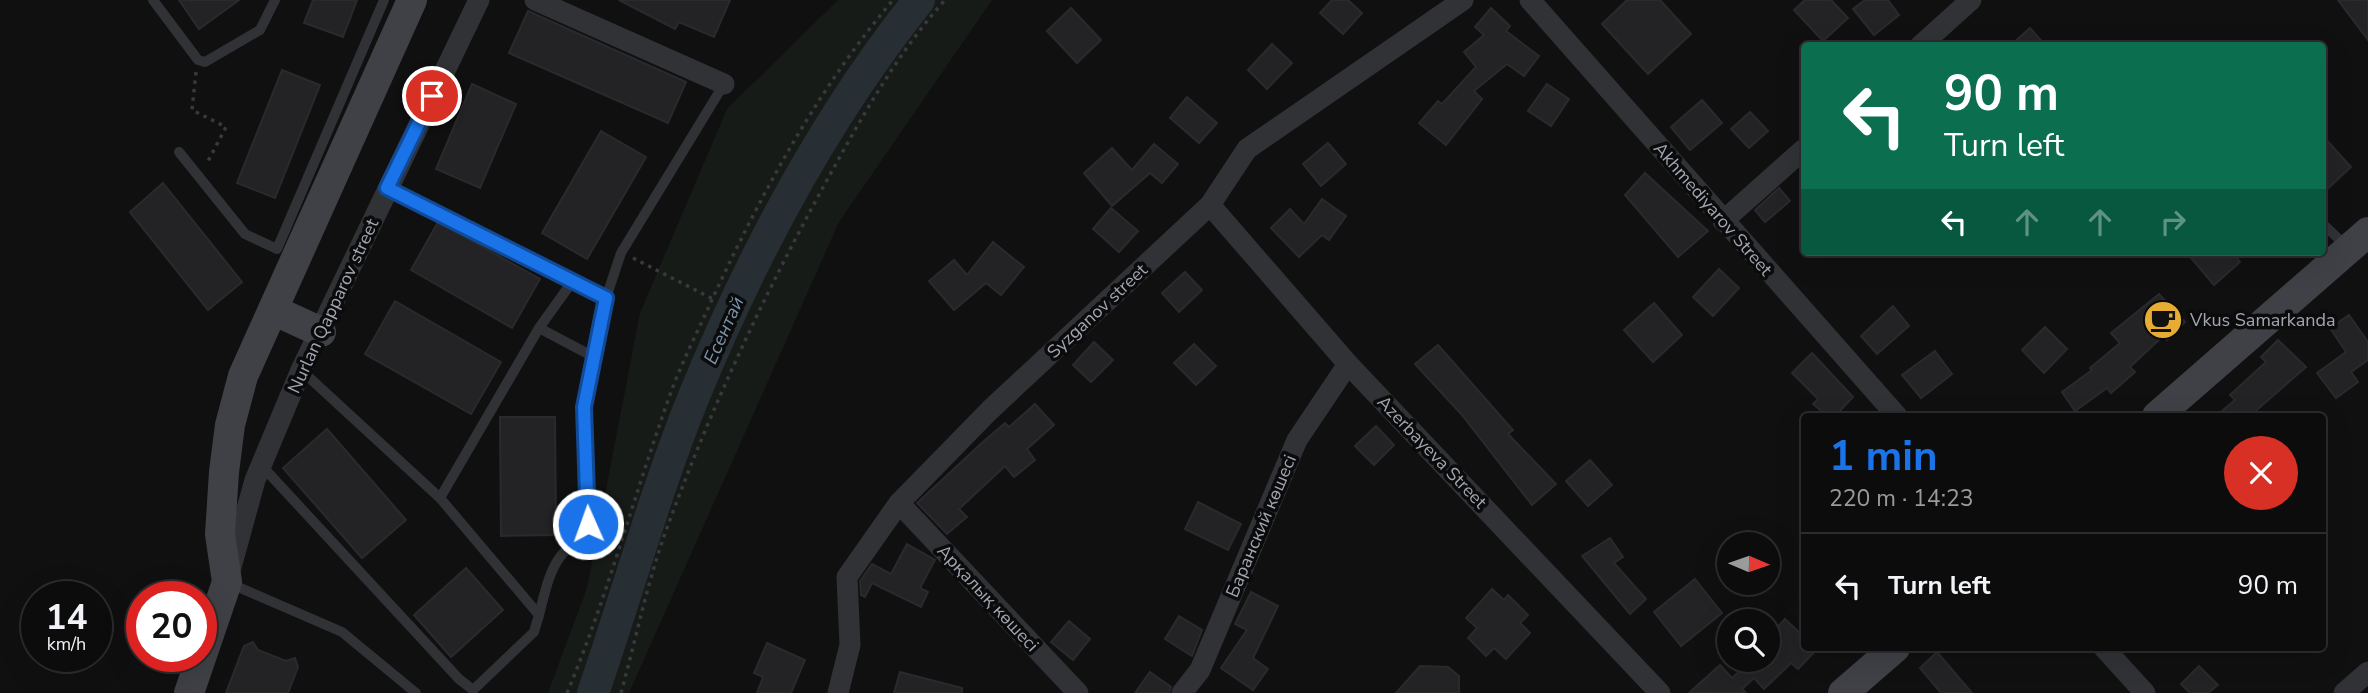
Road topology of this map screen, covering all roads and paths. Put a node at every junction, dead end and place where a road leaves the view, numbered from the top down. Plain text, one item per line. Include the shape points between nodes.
1 (153, 0) edge
2 (275, 0) edge
3 (384, 0) edge
4 (411, 0) edge
5 (535, 0) edge
6 (893, 0) edge
7 (945, 0) edge
8 (1463, 0) edge
9 (1530, 0) edge
10 (1971, 0) edge
11 (475, 1) edge
12 (1924, 42) edge
13 (198, 60) junction
14 (724, 84) joint
15 (359, 89) junction
16 (178, 152) dead end
17 (1801, 152) edge
18 (199, 178) junction
19 (387, 188) junction
20 (1210, 205) junction
21 (1723, 221) junction
22 (2326, 225) edge
23 (2358, 240) edge
24 (621, 253) junction
25 (572, 282) junction
26 (606, 298) junction
27 (713, 299) junction
28 (273, 310) junction
29 (539, 328) junction
30 (321, 332) junction
31 (594, 357) junction
32 (1348, 364) junction
33 (301, 370) junction
34 (1894, 413) edge
35 (2160, 413) edge
36 (262, 466) junction
37 (440, 498) junction
38 (899, 503) junction
39 (227, 582) junction
40 (539, 615) junction
41 (1892, 651) edge
42 (2107, 651) edge
43 (2368, 672) edge
44 (189, 693) edge
45 (416, 693) edge
46 (567, 693) edge
47 (621, 693) edge
48 (838, 693) edge
49 (1078, 693) edge
50 (1182, 693) edge
51 (1661, 693) edge
52 (1843, 693) edge
53 (2145, 693) edge
54 (2344, 693) edge

1 - 13 lane
2 - 13 lane via 255,35 205,62
3 - 15 lane
4 - 15 street, Nurlan Qapparov street
5 - 14 street
6 - 27 path via 850,51 793,141
7 - 47 path via 912,37 857,126 776,274 720,396 663,541
8 - 20 street, Syzganov street via 1247,149
9 - 21 street, Akhmediyarov Street
10 - 12 street
11 - 19 street, Nurlan Qapparov street
13 - 18 path via 192,110 226,127
14 - 24 lane
15 - 18 lane via 277,249 245,234
15 - 28 street, Nurlan Qapparov street
16 - 18 lane
17 - 21 street
19 - 25 lane
19 - 30 street, Nurlan Qapparov street
20 - 32 street, Azerbayeva Street
20 - 38 street, Syzganov street via 990,410
21 - 34 street, Akhmediyarov Street
22 - 23 lane
23 - 35 street
24 - 26 lane
24 - 27 path
25 - 26 lane
25 - 29 lane
26 - 31 lane
27 - 46 path via 672,389
28 - 30 street
28 - 39 street, Nurlan Qapparov street via 243,376 230,425 220,534
29 - 31 lane
29 - 37 lane
30 - 33 street, Nurlan Qapparov street
31 - 40 lane via 584,407 588,524 584,536 553,568
32 - 50 street, Баранский көшесі via 1297,440 1200,670
32 - 51 street, Azerbayeva Street
33 - 36 street, Nurlan Qapparov street
33 - 37 lane
36 - 39 street, Nurlan Qapparov street
36 - 40 lane via 473,690 534,632
37 - 40 lane
38 - 48 street, Syzganov street via 847,577 850,646
38 - 49 street, Арқалық көшесі
39 - 44 street, Nurlan Qapparov street
39 - 45 lane via 342,632
41 - 52 street
42 - 53 street
43 - 54 street

